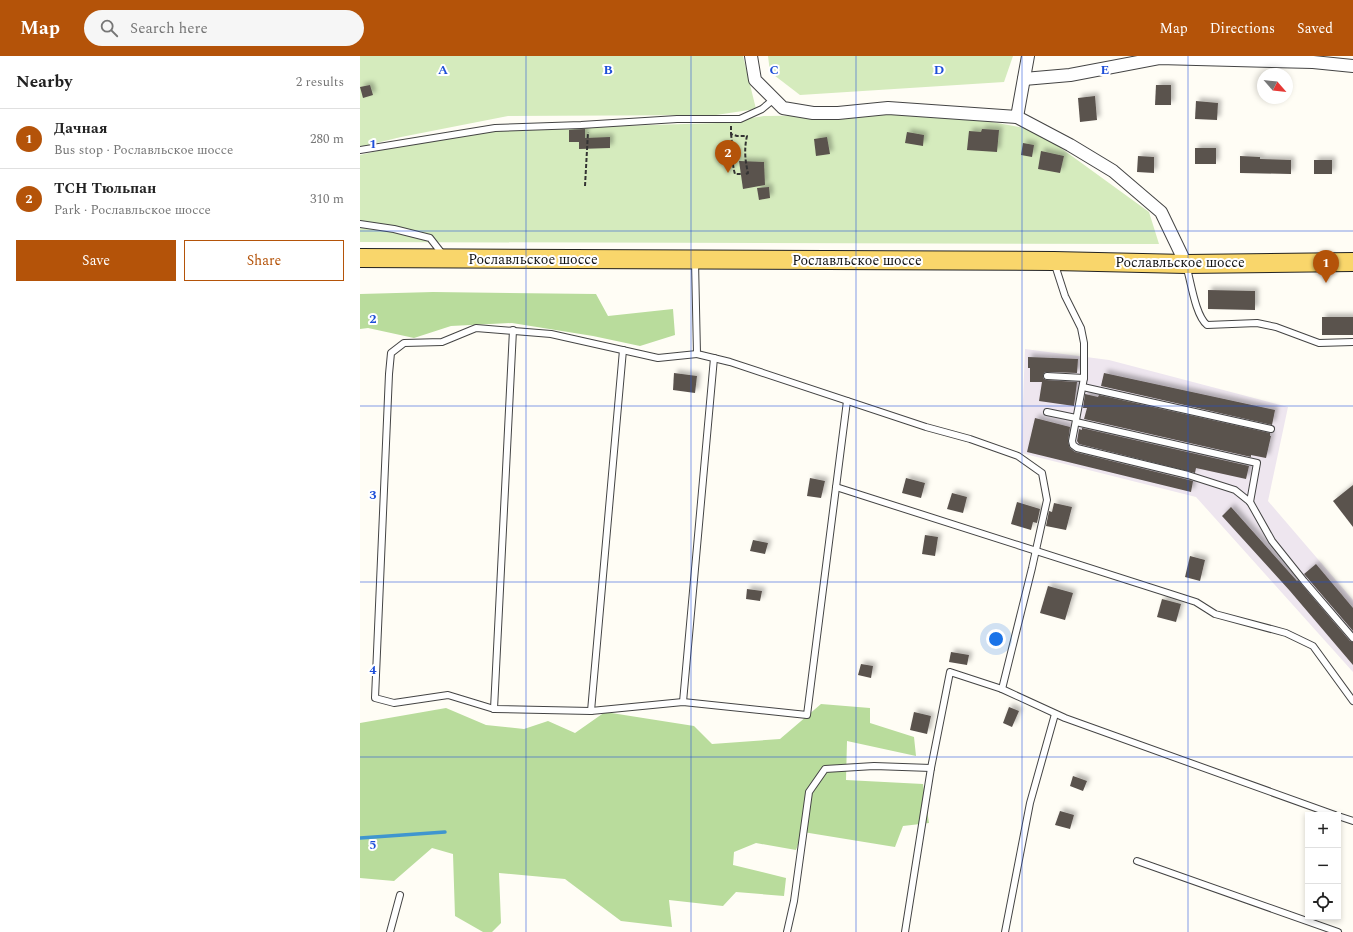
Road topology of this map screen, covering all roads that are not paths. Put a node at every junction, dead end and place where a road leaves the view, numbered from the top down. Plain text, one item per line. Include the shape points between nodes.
1 (751, 56) edge
2 (1028, 56) edge
3 (1353, 66) edge
4 (1024, 79) junction
5 (774, 99) junction
6 (1017, 117) junction
7 (360, 150) edge
8 (360, 224) edge
9 (360, 258) edge
10 (446, 258) junction
11 (694, 260) junction
12 (1054, 261) junction
13 (1353, 262) edge
14 (1186, 264) junction
15 (513, 330) junction
16 (1353, 342) edge
17 (623, 350) junction
18 (697, 354) junction
19 (714, 358) junction
20 (1047, 376) dead end
21 (1084, 378) junction
22 (1082, 387) junction
23 (847, 401) junction
24 (1047, 412) dead end
25 (1076, 420) junction
26 (1271, 429) dead end
27 (836, 487) junction
28 (1250, 502) junction
29 (1036, 551) junction
30 (1353, 638) edge
31 (1002, 689) junction
32 (1353, 701) edge
33 (683, 702) junction
34 (494, 709) junction
35 (590, 711) junction
36 (1055, 714) junction
37 (931, 768) junction
38 (1327, 812) edge
39 (1341, 817) edge
40 (1353, 822) edge
41 (1137, 861) dead end
42 (400, 895) dead end
43 (390, 932) edge
44 (787, 932) edge
45 (905, 932) edge
46 (1005, 932) edge
47 (1338, 932) edge

1 - 5 street via 755,80
2 - 4 street
3 - 4 street via 1313,62 1159,58 1070,74
4 - 6 street
5 - 6 street via 783,108 813,113 888,108
5 - 7 lane via 762,109 740,119 495,128
6 - 14 street via 1114,171 1161,212
8 - 10 lane via 430,238
9 - 10 main road, Рославльское шоссе
10 - 11 main road, Рославльское шоссе
11 - 12 main road, Рославльское шоссе
11 - 18 lane
12 - 14 main road, Рославльское шоссе
12 - 21 lane via 1065,296 1081,328 1084,343
13 - 14 main road, Рославльское шоссе
14 - 16 lane via 1198,313 1207,325 1257,324 1276,327 1319,343
15 - 17 lane via 551,334
15 - 34 lane
15 - 34 lane via 476,328 442,342 404,343 391,353 389,374 375,698 394,703 448,695
17 - 18 lane via 658,358
17 - 35 lane
18 - 19 lane
19 - 23 lane
19 - 33 lane
20 - 21 lane
21 - 22 lane
22 - 25 lane
22 - 26 lane
23 - 27 lane
23 - 29 lane via 1018,456 1042,473 1046,500
24 - 25 lane
25 - 28 lane via 1072,441 1077,448 1188,475 1235,490
25 - 28 lane via 1257,463
27 - 29 lane
27 - 33 lane via 807,715
28 - 30 lane via 1272,540
29 - 31 lane
29 - 32 lane via 1196,602 1215,614 1286,633 1313,646
31 - 36 lane
31 - 37 lane via 950,672
33 - 35 lane
34 - 35 lane
36 - 38 lane
36 - 46 lane via 1030,803
37 - 44 lane via 874,766 825,769 809,792 794,901
37 - 45 lane
39 - 40 lane
41 - 47 lane
42 - 43 lane

